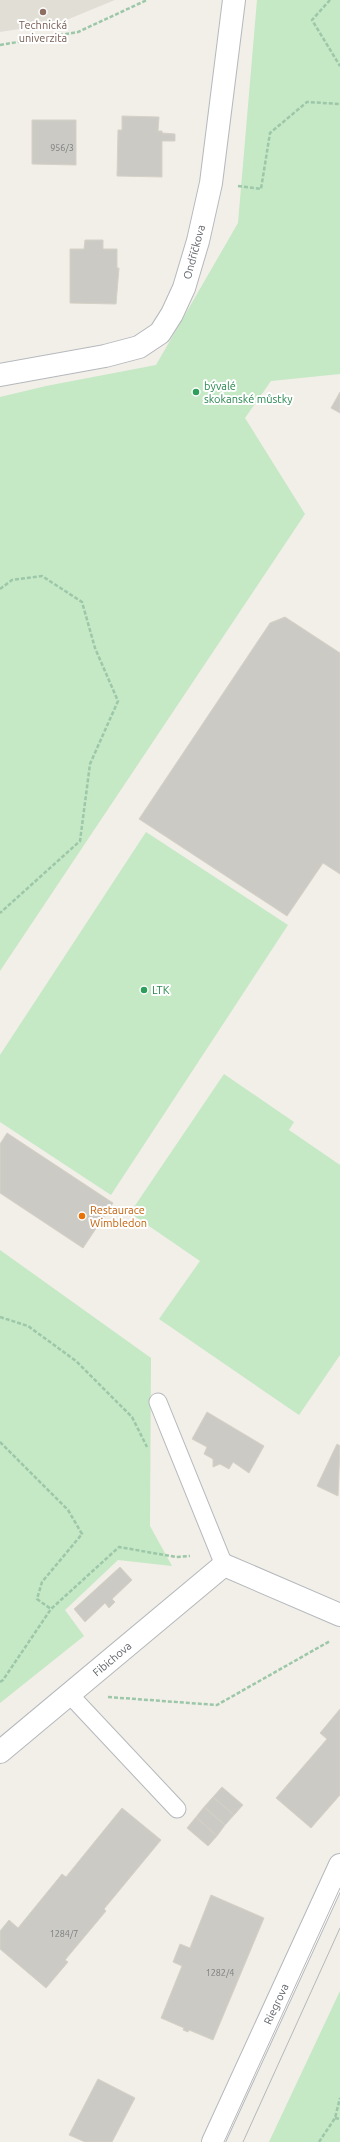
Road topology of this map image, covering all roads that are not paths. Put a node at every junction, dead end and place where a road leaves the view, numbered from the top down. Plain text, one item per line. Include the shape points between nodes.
1 (234, 0) edge
2 (0, 375) edge
3 (158, 1402) dead end
4 (224, 1565) junction
5 (340, 1615) edge
6 (70, 1695) junction
7 (0, 1752) edge
8 (177, 1809) dead end
9 (340, 1865) edge
10 (213, 2142) edge

1 - 2 street, Ondříčkova via 211,182 198,241 184,288 160,333 139,347 105,356
3 - 4 lane
4 - 5 street
4 - 6 street, Fibichova
6 - 7 street, Fibichova
6 - 8 lane
9 - 10 street, Riegrova

